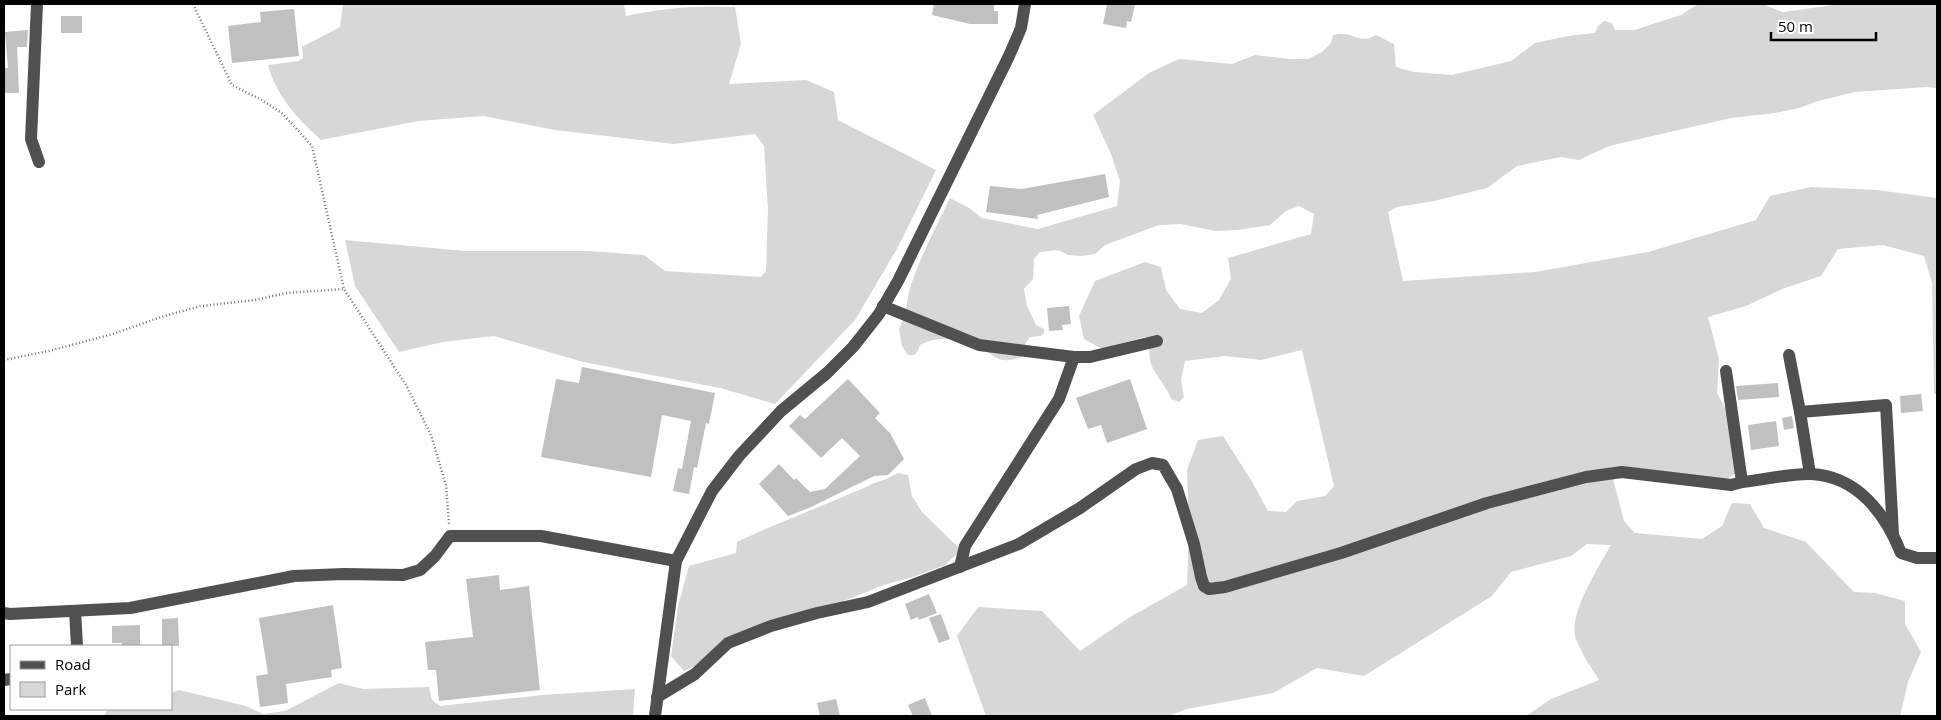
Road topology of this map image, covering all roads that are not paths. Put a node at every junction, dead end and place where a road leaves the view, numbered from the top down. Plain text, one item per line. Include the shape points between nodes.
1 (37, 4) edge
2 (1025, 4) edge
3 (39, 162) dead end
4 (884, 306) junction
5 (1157, 341) dead end
6 (1790, 356) dead end
7 (1074, 357) junction
8 (1726, 371) dead end
9 (1800, 412) junction
10 (1810, 474) junction
11 (1742, 482) junction
12 (1894, 534) junction
13 (1937, 558) edge
14 (676, 561) junction
15 (960, 567) junction
16 (75, 611) junction
17 (4, 612) edge
18 (77, 645) edge
19 (658, 697) junction
20 (655, 716) edge

1 - 3 street via 31,139
2 - 4 street via 1021,28 1009,56
4 - 7 street via 979,344
4 - 14 street via 853,347 781,411 739,456 712,491
5 - 7 street via 1090,357
6 - 9 street
7 - 15 street via 1059,399 966,546
8 - 11 street
9 - 10 street
9 - 12 street via 1886,404
10 - 11 street
10 - 12 street via 1838,479 1855,488
11 - 15 street via 1731,486 1622,472 1586,477 1488,503 1341,553 1209,589 1201,577 1177,489 1163,465 1152,463 1136,469 1080,508 1019,544
12 - 13 street via 1901,553 1917,558
14 - 16 street via 541,536 450,536 420,570 403,575 294,576 130,608
14 - 19 street
15 - 19 street via 868,602 816,613 728,644 695,674
16 - 17 street
16 - 18 street
19 - 20 street

